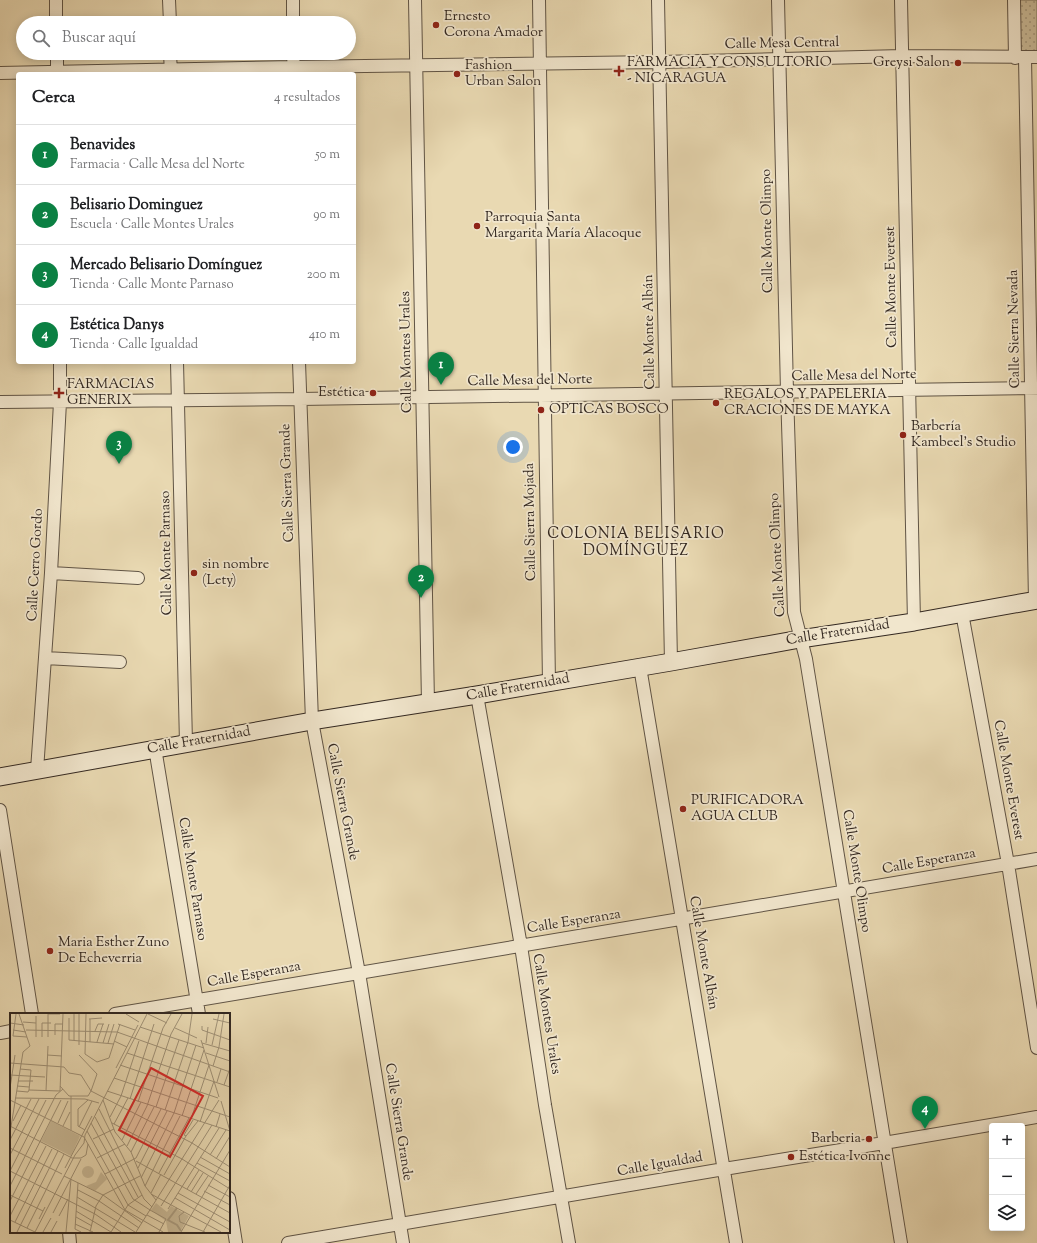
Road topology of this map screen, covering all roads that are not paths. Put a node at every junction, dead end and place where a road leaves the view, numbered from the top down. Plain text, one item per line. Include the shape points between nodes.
1 (56, 0) edge
2 (169, 0) edge
3 (293, 0) edge
4 (415, 0) edge
5 (538, 0) edge
6 (658, 0) edge
7 (778, 0) edge
8 (901, 0) edge
9 (1014, 0) edge
10 (56, 16) edge
11 (170, 16) edge
12 (293, 16) edge
13 (902, 56) junction
14 (1026, 57) edge
15 (780, 59) junction
16 (57, 60) edge
17 (170, 60) edge
18 (293, 60) edge
19 (660, 62) junction
20 (539, 64) junction
21 (416, 66) junction
22 (294, 71) edge
23 (57, 72) edge
24 (171, 72) edge
25 (0, 73) edge
26 (16, 73) edge
27 (60, 364) edge
28 (177, 364) edge
29 (299, 364) edge
30 (1034, 388) edge
31 (909, 390) junction
32 (787, 392) junction
33 (667, 394) junction
34 (544, 395) junction
35 (422, 397) junction
36 (300, 399) junction
37 (178, 400) junction
38 (0, 402) edge
39 (60, 402) junction
40 (51, 573) junction
41 (138, 578) dead end
42 (1036, 600) edge
43 (962, 613) junction
44 (914, 622) junction
45 (800, 639) junction
46 (45, 658) junction
47 (120, 662) dead end
48 (671, 662) junction
49 (640, 667) junction
50 (549, 683) junction
51 (477, 695) junction
52 (428, 703) junction
53 (312, 721) junction
54 (186, 743) junction
55 (156, 748) junction
56 (37, 770) junction
57 (0, 776) edge
58 (0, 810) edge
59 (1037, 859) edge
60 (1008, 864) junction
61 (844, 892) junction
62 (682, 919) junction
63 (521, 946) junction
64 (359, 973) junction
65 (196, 1000) junction
66 (32, 1013) edge
67 (121, 1013) edge
68 (199, 1013) edge
69 (10, 1031) edge
70 (0, 1033) edge
71 (1037, 1048) edge
72 (1037, 1116) edge
73 (884, 1143) junction
74 (724, 1169) junction
75 (562, 1197) junction
76 (230, 1204) edge
77 (399, 1225) junction
78 (68, 1233) edge
79 (70, 1243) edge
80 (236, 1243) edge
81 (288, 1243) edge
82 (402, 1243) edge
83 (570, 1243) edge
84 (736, 1243) edge
85 (901, 1243) edge

1 - 10 street
2 - 11 street
3 - 12 street
4 - 21 street, Calle Montes Urales
5 - 20 street, Calle Sierra Mojada
6 - 19 street, Calle Monte Albán
7 - 15 street, Calle Monte Olimpo
8 - 13 street, Calle Monte Everest
9 - 14 street, Calle Sierra Nevada
13 - 14 street, Calle Mesa Central
13 - 15 street, Calle Mesa Central
13 - 31 street, Calle Monte Everest
14 - 30 street, Calle Sierra Nevada
15 - 19 street, Calle Mesa Central
15 - 32 street, Calle Monte Olimpo
16 - 23 street
17 - 24 street
18 - 22 street
19 - 20 street, Calle Mesa Central
19 - 33 street, Calle Monte Albán
20 - 21 street, Calle Mesa Central
20 - 34 street, Calle Sierra Mojada
21 - 22 street, Calle Mesa Central
21 - 35 street, Calle Montes Urales
22 - 24 street, Calle Mesa Central
25 - 26 street, Calle Mesa Central
27 - 39 street, Calle Cerro Gordo
28 - 37 street, Calle Monte Parnaso
29 - 36 street, Calle Sierra Grande
30 - 31 street, Calle Mesa del Norte
30 - 42 street, Calle Sierra Nevada
31 - 32 street, Calle Mesa del Norte
31 - 44 street, Calle Monte Everest
32 - 33 street, Calle Mesa del Norte
32 - 45 street, Calle Monte Olimpo via 794,612
33 - 34 street, Calle Mesa del Norte
33 - 48 street, Calle Monte Albán
34 - 35 street, Calle Mesa del Norte
34 - 50 street, Calle Sierra Mojada
35 - 36 street, Calle Mesa del Norte
35 - 52 street, Calle Montes Urales
36 - 37 street, Calle Mesa del Norte
36 - 53 street, Calle Sierra Grande
37 - 39 street, Calle Mesa del Norte
37 - 54 street, Calle Monte Parnaso
38 - 39 street, Calle Mesa del Norte
39 - 40 street, Calle Cerro Gordo
40 - 41 street
40 - 46 street, Calle Cerro Gordo
42 - 43 street, Calle Fraternidad
43 - 44 street, Calle Fraternidad
43 - 60 street, Calle Monte Everest
44 - 45 street, Calle Fraternidad
45 - 48 street, Calle Fraternidad
45 - 61 street, Calle Monte Olimpo via 806,659
46 - 47 street
46 - 56 street, Calle Cerro Gordo
48 - 49 street, Calle Fraternidad
49 - 50 street, Calle Fraternidad
49 - 62 street, Calle Monte Albán
50 - 51 street, Calle Fraternidad
51 - 52 street, Calle Fraternidad
51 - 63 street, Calle Montes Urales
52 - 53 street, Calle Fraternidad
53 - 54 street, Calle Fraternidad
53 - 64 street, Calle Sierra Grande
54 - 55 street, Calle Fraternidad
55 - 56 street, Calle Fraternidad
55 - 65 street, Calle Monte Parnaso
56 - 57 street, Calle Fraternidad
58 - 66 street
59 - 60 street, Calle Esperanza
60 - 61 street, Calle Esperanza
60 - 71 street, Calle Monte Everest
61 - 62 street, Calle Esperanza
61 - 73 street, Calle Monte Olimpo
62 - 63 street, Calle Esperanza
62 - 74 street, Calle Monte Albán
63 - 64 street, Calle Esperanza
63 - 75 street, Calle Montes Urales
64 - 65 street, Calle Esperanza
64 - 77 street, Calle Sierra Grande
65 - 67 street, Calle Esperanza
65 - 68 street, Calle Monte Parnaso
69 - 70 street
72 - 73 street, Calle Igualdad
73 - 74 street, Calle Igualdad
73 - 85 street, Calle Monte Olimpo
74 - 75 street, Calle Igualdad
74 - 84 street, Calle Monte Albán
75 - 77 street, Calle Igualdad
75 - 83 street, Calle Montes Urales
76 - 80 street
77 - 81 street, Calle Igualdad
77 - 82 street, Calle Sierra Grande
78 - 79 street

